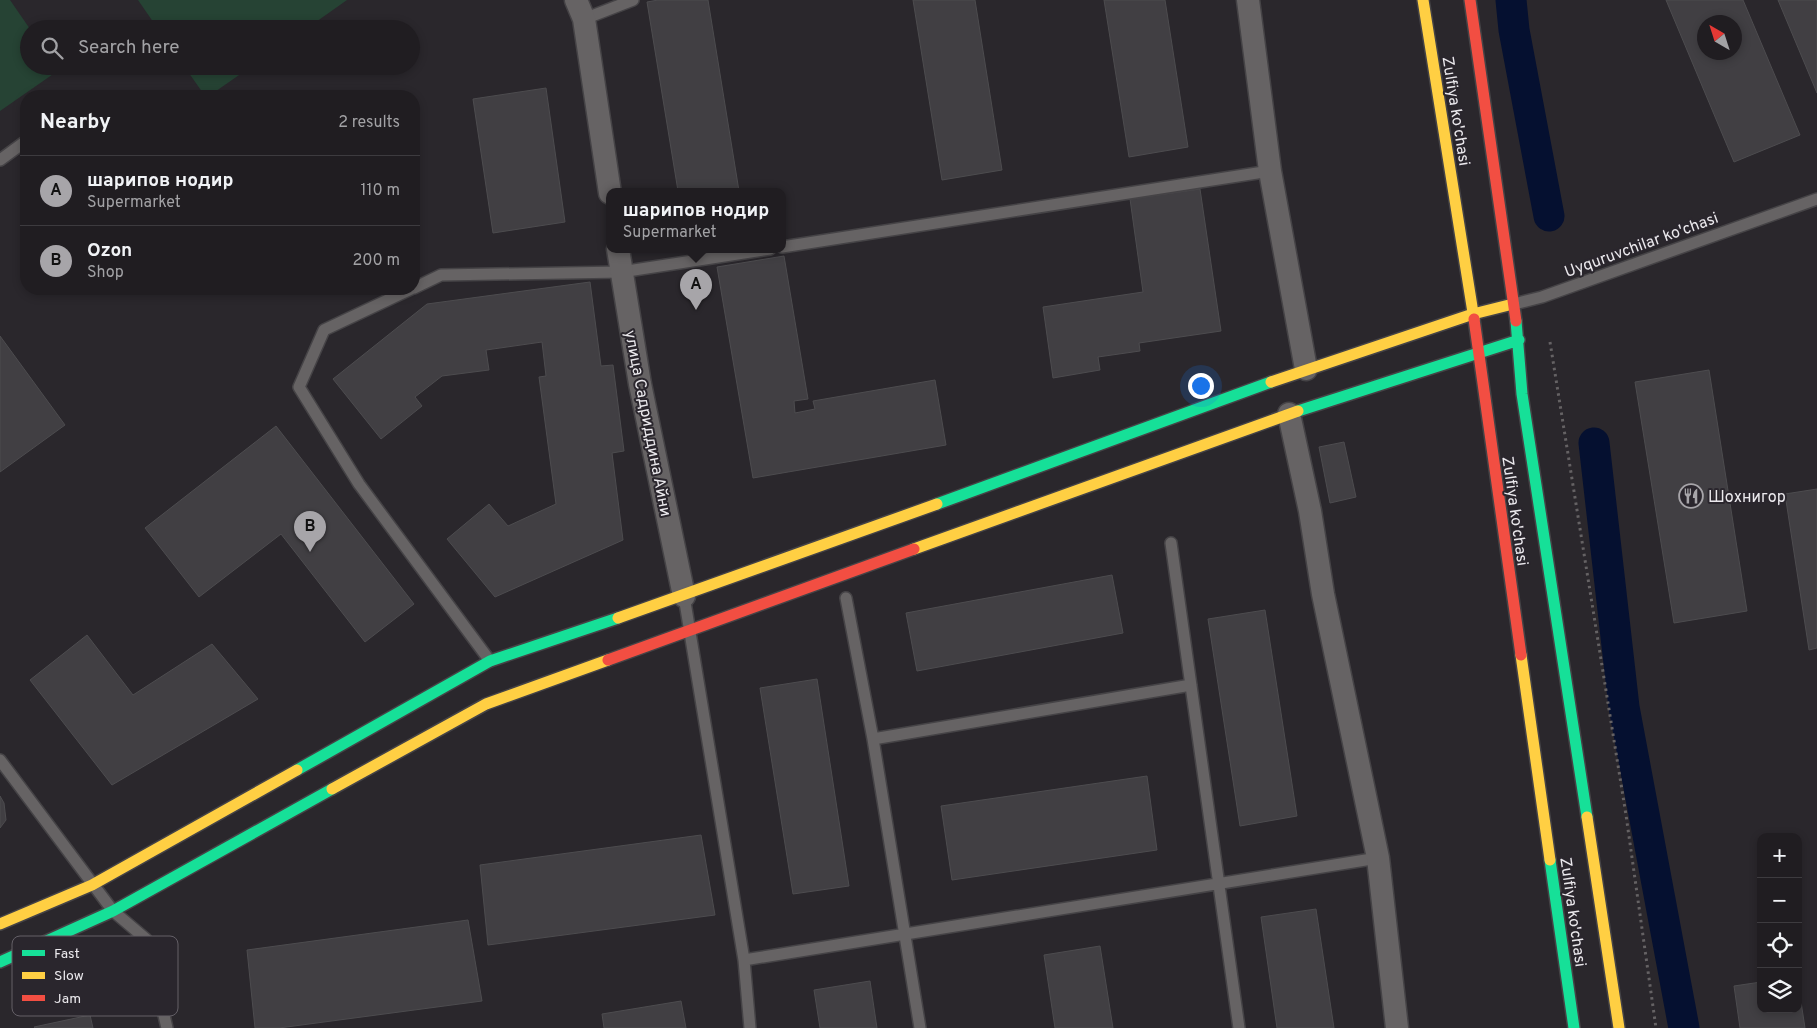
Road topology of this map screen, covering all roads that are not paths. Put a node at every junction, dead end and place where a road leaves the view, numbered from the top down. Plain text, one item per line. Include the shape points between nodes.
1 (633, 0) edge
2 (1248, 0) edge
3 (1423, 0) edge
4 (1470, 0) edge
5 (580, 9) edge
6 (20, 145) edge
7 (0, 160) edge
8 (1270, 171) junction
9 (609, 188) edge
10 (1817, 199) edge
11 (786, 246) edge
12 (619, 253) edge
13 (744, 253) edge
14 (622, 272) junction
15 (420, 285) edge
16 (398, 295) edge
17 (1513, 304) junction
18 (1473, 314) junction
19 (1519, 340) junction
20 (1477, 354) junction
21 (1306, 369) junction
22 (1290, 414) junction
23 (1171, 543) dead end
24 (684, 596) junction
25 (846, 598) dead end
26 (490, 661) junction
27 (1191, 685) junction
28 (873, 739) junction
29 (0, 760) edge
30 (1378, 858) junction
31 (92, 885) junction
32 (1220, 885) junction
33 (113, 911) junction
34 (0, 924) edge
35 (904, 933) junction
36 (58, 936) edge
37 (142, 936) edge
38 (12, 957) edge
39 (744, 960) junction
40 (0, 962) edge
41 (750, 1028) edge
42 (920, 1028) edge
43 (1239, 1028) edge
44 (1397, 1028) edge
45 (1574, 1028) edge
46 (1618, 1028) edge

1 - 5 lane
2 - 8 street
3 - 18 main road, Zulfiya ko'chasi
4 - 17 main road, Zulfiya ko'chasi
5 - 9 street
6 - 7 lane
8 - 11 lane
8 - 21 street
10 - 17 lane, Uyquruvchilar ko'chasi via 1542,297
12 - 14 street, улица Садриддина Айни
13 - 14 lane
14 - 15 lane via 441,275
14 - 24 street, улица Садриддина Айни via 640,384
16 - 26 lane via 324,330 299,387 358,484
17 - 18 main road, Uyquruvchilar ko'chasi
17 - 19 main road, Zulfiya ko'chasi
18 - 20 main road, Zulfiya ko'chasi
18 - 21 main road, Uyquruvchilar ko'chasi
19 - 20 main road
19 - 46 main road, Zulfiya ko'chasi via 1522,394
20 - 22 main road
20 - 45 main road, Zulfiya ko'chasi
21 - 24 main road, Uyquruvchilar ko'chasi
22 - 30 street via 1323,594
22 - 33 main road via 486,704
23 - 27 lane
24 - 26 main road, Uyquruvchilar ko'chasi
24 - 39 lane
25 - 28 lane
26 - 31 main road, Uyquruvchilar ko'chasi
27 - 28 lane
27 - 32 lane
28 - 35 lane
29 - 31 lane
30 - 32 lane
30 - 44 street
31 - 33 lane
31 - 34 main road, Uyquruvchilar ko'chasi
32 - 35 lane
32 - 43 lane
33 - 36 main road
33 - 37 lane
35 - 39 lane
35 - 42 lane
38 - 40 main road
39 - 41 lane

